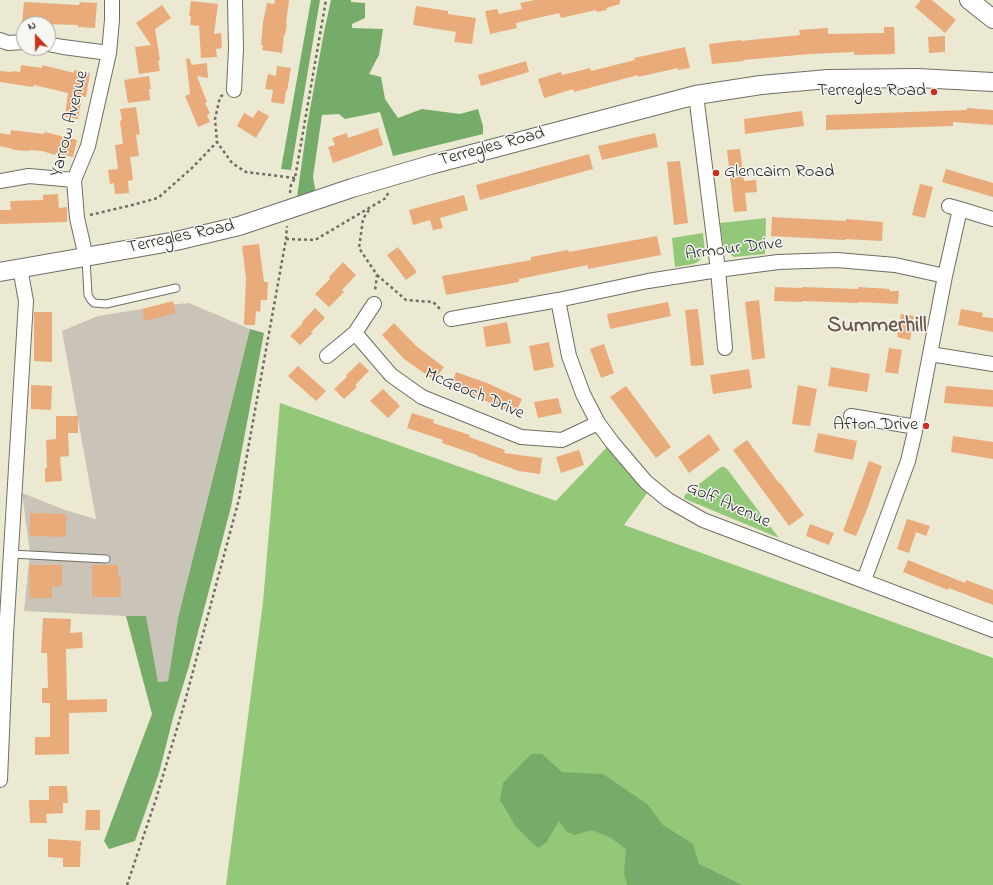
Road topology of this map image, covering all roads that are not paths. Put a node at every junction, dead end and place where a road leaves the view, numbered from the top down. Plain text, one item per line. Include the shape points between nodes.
1 (112, 0) edge
2 (235, 0) edge
3 (976, 3) edge
4 (993, 19) edge
5 (0, 40) edge
6 (16, 42) edge
7 (56, 46) edge
8 (109, 53) junction
9 (993, 82) edge
10 (234, 90) road end
11 (696, 95) junction
12 (0, 180) edge
13 (74, 180) junction
14 (993, 219) edge
15 (86, 257) junction
16 (20, 268) junction
17 (718, 270) junction
18 (0, 272) edge
19 (945, 276) junction
20 (176, 288) dead end
21 (558, 300) junction
22 (374, 304) road end
23 (451, 319) road end
24 (355, 333) junction
25 (725, 348) dead end
26 (930, 354) junction
27 (327, 356) dead end
28 (993, 364) edge
29 (851, 416) dead end
30 (598, 422) junction
31 (916, 427) junction
32 (11, 554) junction
33 (106, 559) dead end
34 (864, 580) junction
35 (993, 630) edge
36 (3, 635) edge
37 (0, 780) edge

1 - 8 street, Yarrow Avenue
2 - 10 street
3 - 4 street
5 - 6 street
7 - 8 street
8 - 13 street, Yarrow Avenue via 88,146
9 - 11 street, Terregles Road via 918,78 828,79 761,85
11 - 15 street, Terregles Road, bridge via 430,164 239,226 176,241
11 - 17 street
12 - 13 street via 29,176
13 - 15 street, Yarrow Avenue via 77,218
14 - 19 street via 955,208
15 - 16 street, Terregles Road
15 - 20 lane via 88,295 94,303 106,304
16 - 18 street, Terregles Road
16 - 32 street via 26,301
17 - 19 street, Armour Drive via 778,262 837,260 895,265
17 - 21 street, Armour Drive
17 - 25 street
19 - 26 street
21 - 23 street, Armour Drive
21 - 30 street, Golf Avenue via 569,356 583,394
22 - 24 street
24 - 27 street
24 - 30 street, McGeoch Drive via 391,375 422,397 521,437 562,440
26 - 28 street
26 - 31 street
29 - 31 street
30 - 34 street, Golf Avenue via 646,482 668,500 703,520
31 - 34 street via 908,461
32 - 33 lane
32 - 36 street
34 - 35 street, Golf Avenue
36 - 37 street

